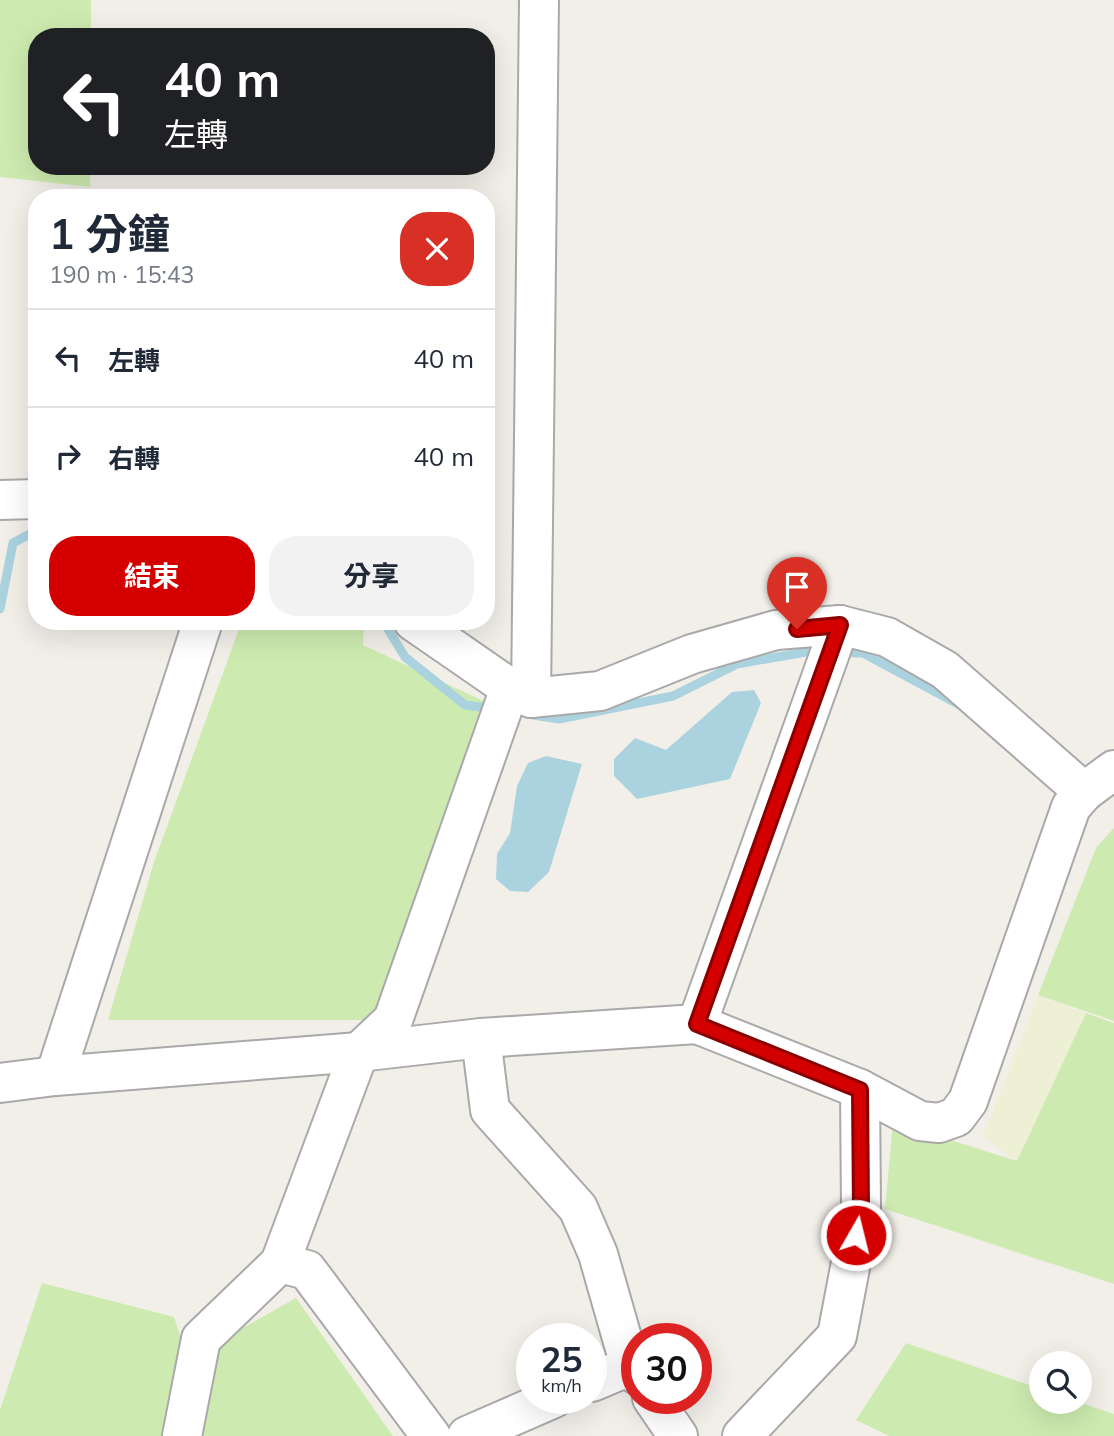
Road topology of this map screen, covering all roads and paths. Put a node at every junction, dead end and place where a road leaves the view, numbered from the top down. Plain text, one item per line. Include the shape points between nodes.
1 (539, 0) edge
2 (0, 499) edge
3 (28, 499) edge
4 (840, 625) junction
5 (201, 630) edge
6 (426, 630) edge
7 (520, 693) junction
8 (1114, 770) edge
9 (1084, 792) junction
10 (697, 1024) junction
11 (481, 1038) junction
12 (359, 1052) junction
13 (55, 1076) junction
14 (0, 1083) edge
15 (860, 1090) junction
16 (280, 1263) junction
17 (621, 1328) edge
18 (517, 1414) edge
19 (663, 1414) edge
20 (182, 1436) edge
21 (431, 1436) edge
22 (467, 1436) edge
23 (677, 1436) edge
24 (742, 1436) edge

1 - 7 street
2 - 3 street
4 - 7 street via 776,630 692,654 600,691
4 - 9 street via 887,637 945,670
4 - 10 street
5 - 13 street
6 - 7 street
7 - 12 street via 393,1020
8 - 9 street
9 - 15 street via 1071,807 968,1101 956,1117 939,1123 920,1121
10 - 11 street
10 - 15 street
11 - 12 street
11 - 17 street via 490,1110 578,1208
12 - 13 street
12 - 16 street
13 - 14 street
15 - 24 street via 861,1210 837,1336
16 - 20 street via 201,1339
16 - 21 street via 307,1270
18 - 22 street
19 - 23 street

